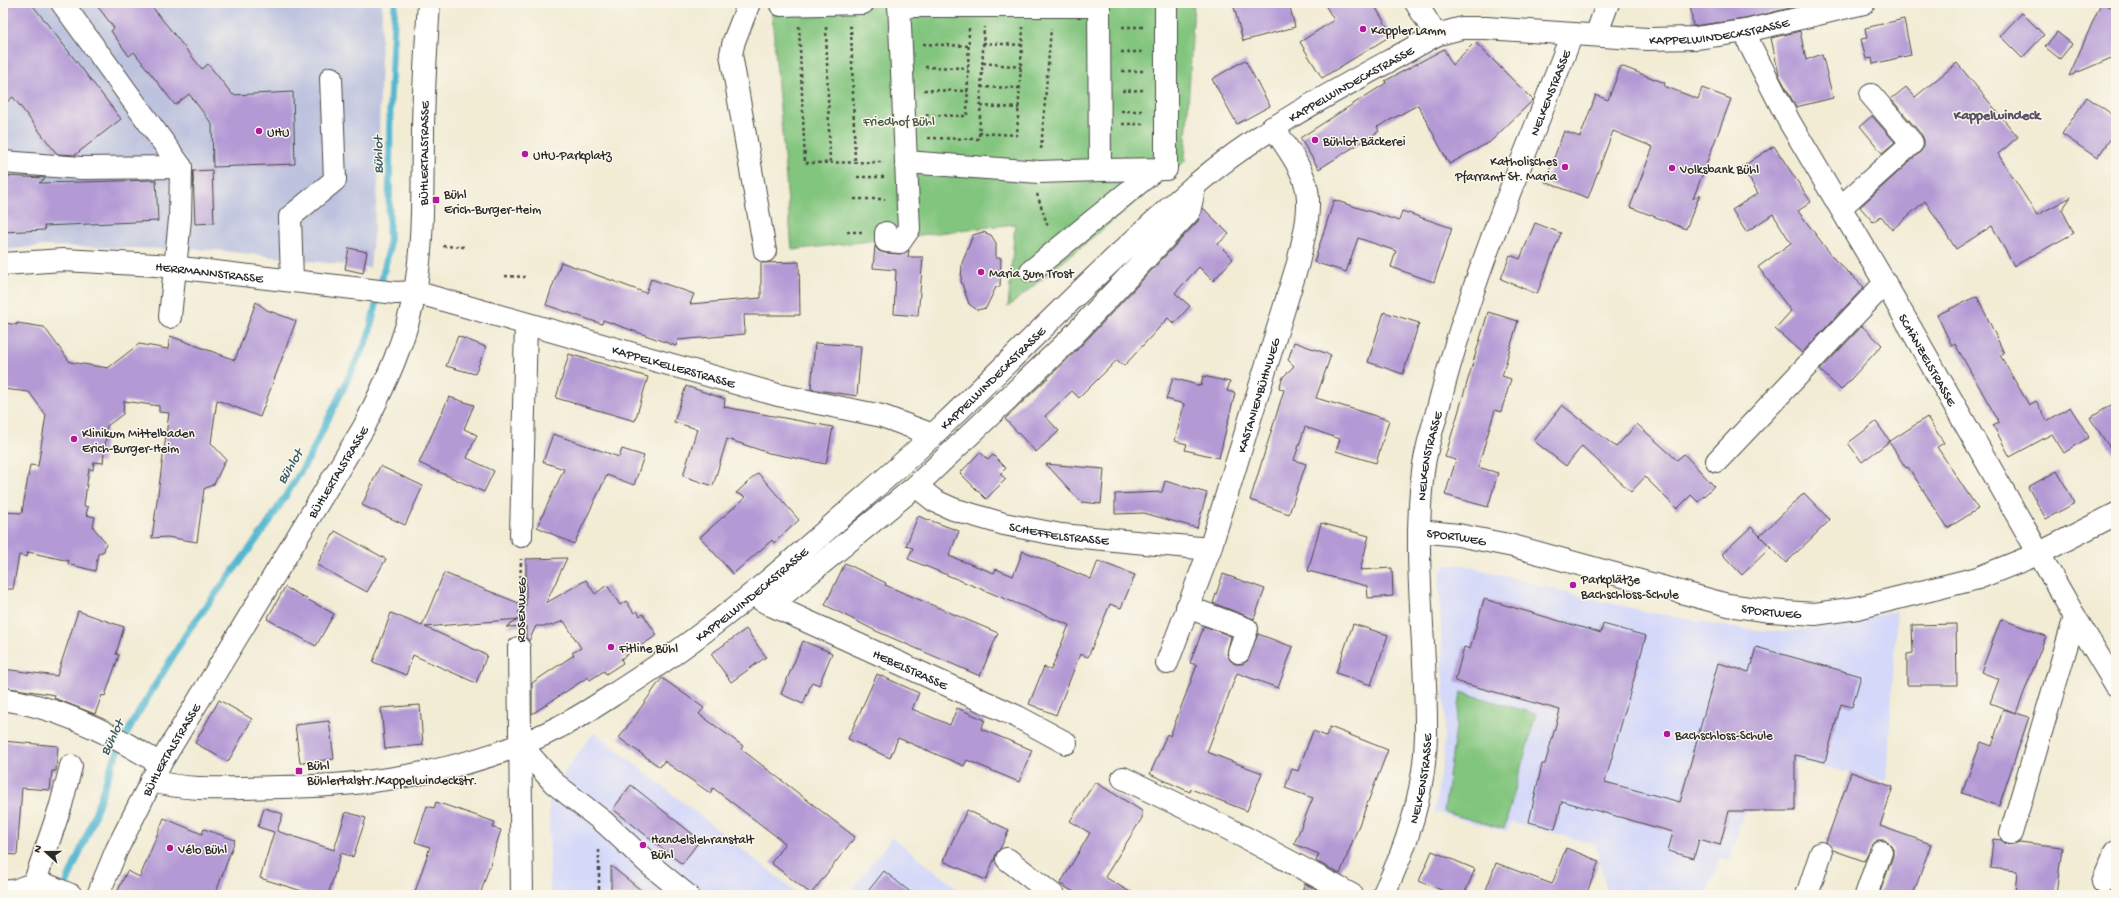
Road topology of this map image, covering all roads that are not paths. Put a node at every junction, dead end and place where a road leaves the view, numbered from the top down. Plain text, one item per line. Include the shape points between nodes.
1 (62, 3) edge
2 (429, 3) edge
3 (749, 3) edge
4 (863, 3) edge
5 (1166, 3) edge
6 (1416, 3) edge
7 (1608, 3) edge
8 (1864, 3) edge
9 (843, 4) edge
10 (781, 5) dead end
11 (899, 5) edge
12 (1099, 5) edge
13 (1746, 31) junction
14 (1572, 34) junction
15 (1436, 35) junction
16 (1596, 35) junction
17 (331, 78) dead end
18 (1871, 95) dead end
19 (1273, 127) junction
20 (3, 162) edge
21 (906, 162) junction
22 (181, 167) junction
23 (1100, 170) junction
24 (1156, 170) junction
25 (1195, 186) junction
26 (1841, 207) junction
27 (886, 233) dead end
28 (765, 251) dead end
29 (3, 264) edge
30 (174, 267) junction
31 (1031, 271) dead end
32 (292, 280) junction
33 (1885, 283) junction
34 (405, 292) junction
35 (170, 317) dead end
36 (526, 324) junction
37 (933, 435) junction
38 (1717, 461) dead end
39 (916, 486) junction
40 (2116, 514) edge
41 (1419, 531) junction
42 (521, 536) road end
43 (1210, 549) junction
44 (2038, 554) junction
45 (762, 600) junction
46 (1188, 607) junction
47 (2075, 617) junction
48 (519, 648) road end
49 (1239, 652) dead end
50 (1167, 663) dead end
51 (2116, 685) edge
52 (3, 699) edge
53 (1066, 743) dead end
54 (520, 744) junction
55 (71, 766) dead end
56 (156, 772) junction
57 (1124, 778) dead end
58 (2012, 833) dead end
59 (2116, 851) edge
60 (1881, 852) dead end
61 (1821, 853) dead end
62 (1007, 859) dead end
63 (2103, 882) dead end
64 (41, 885) junction
65 (3, 892) edge
66 (71, 895) edge
67 (98, 895) edge
68 (522, 895) edge
69 (688, 895) edge
70 (1053, 895) edge
71 (1352, 895) edge
72 (1386, 895) edge
73 (1807, 895) edge
74 (1866, 895) edge

1 - 22 street
2 - 34 street, BÜHLERTALSTRASSE via 424,86 421,246
3 - 28 street via 731,54
4 - 9 street
5 - 24 street via 1166,170
6 - 15 street
7 - 16 street
8 - 13 street, KAPPELWINDECKSTRASSE
9 - 10 street
11 - 12 street
11 - 21 street
12 - 23 street
13 - 16 street, KAPPELWINDECKSTRASSE via 1696,38 1647,39
13 - 26 street, SCHÄNZELSTRASSE via 1750,45 1789,121
14 - 15 street, KAPPELWINDECKSTRASSE via 1462,28
14 - 16 street, KAPPELWINDECKSTRASSE
14 - 41 street, NELKENSTRASSE via 1493,236 1455,342 1423,469
15 - 19 street, KAPPELWINDECKSTRASSE
17 - 32 street via 335,180 290,217
18 - 26 street via 1912,144
19 - 25 street, KAPPELWINDECKSTRASSE via 1237,151
19 - 43 street, KASTANIENBÜHNWEG via 1294,160 1307,189 1306,226 1298,263
20 - 22 street via 81,168
21 - 23 street via 1039,172
21 - 27 street via 909,229 900,242 886,241
22 - 30 street via 180,218
23 - 24 street
24 - 31 street
25 - 37 street, KAPPELWINDECKSTRASSE via 1139,234
25 - 39 street, KAPPELWINDECKSTRASSE via 1189,212 1067,342
26 - 33 street, SCHÄNZELSTRASSE
29 - 30 street, HERRMANNSTRASSE via 63,260
30 - 32 street, HERRMANNSTRASSE
30 - 35 street
32 - 34 street, HERRMANNSTRASSE
33 - 38 street
33 - 44 street, SCHÄNZELSTRASSE
34 - 36 street, KAPPELKELLERSTRASSE
34 - 56 street, BÜHLERTALSTRASSE via 402,339 386,382 364,427
36 - 37 street, KAPPELKELLERSTRASSE via 778,396 882,416
36 - 42 street
37 - 45 street, KAPPELWINDECKSTRASSE
39 - 43 street, SCHEFFELSTRASSE via 935,501 953,509 1004,524 1061,535
39 - 45 street, KAPPELWINDECKSTRASSE
40 - 44 street, SPORTWEG
41 - 44 street, SPORTWEG via 1458,535 1513,546 1728,605 1815,614 1856,608 1978,578
41 - 72 street, NELKENSTRASSE via 1426,737 1420,785 1406,839
43 - 46 street, KASTANIENBÜHNWEG
44 - 47 street, SCHÄNZELSTRASSE
45 - 53 street, HEBELSTRASSE via 1018,717
45 - 54 street, KAPPELWINDECKSTRASSE via 708,631 646,674 559,728
46 - 49 street via 1246,629
46 - 50 street, KASTANIENBÜHNWEG
47 - 51 street, SCHÄNZELSTRASSE
47 - 58 street
48 - 54 street, ROSENWEG
52 - 56 street, KAPPELWINDECKSTRASSE via 29,702 67,715 138,750
54 - 56 street, KAPPELWINDECKSTRASSE via 462,764 390,778 325,785 178,787
54 - 68 street, ROSENWEG
54 - 69 street via 554,783 605,823 649,864
55 - 64 street
56 - 67 street, BÜHLERTALSTRASSE via 117,849
57 - 71 street via 1229,829
59 - 63 street
60 - 74 street
61 - 73 street
62 - 70 street
64 - 65 street via 13,893
64 - 66 street

